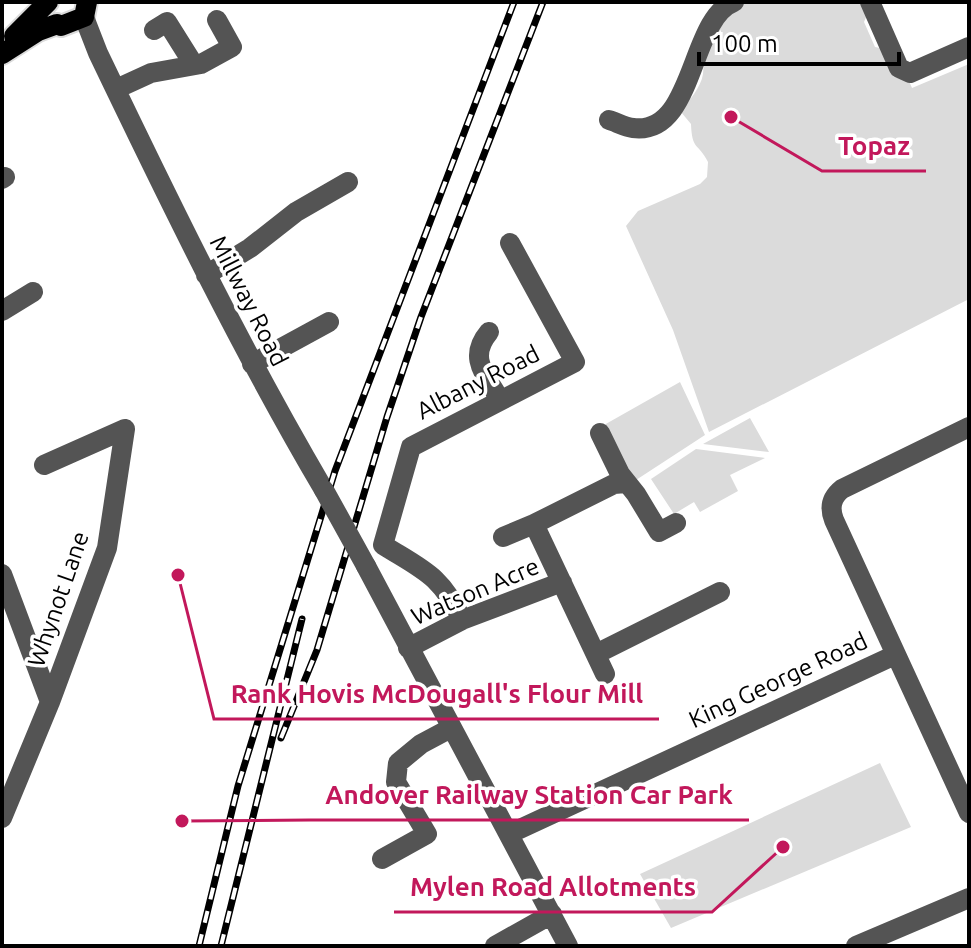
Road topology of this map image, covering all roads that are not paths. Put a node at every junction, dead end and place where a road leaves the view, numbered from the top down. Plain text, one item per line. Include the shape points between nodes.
1 (870, 2) edge
2 (725, 3) edge
3 (86, 6) edge
4 (53, 14) edge
5 (217, 20) dead end
6 (154, 30) dead end
7 (2, 47) edge
8 (969, 47) edge
9 (98, 53) junction
10 (2, 54) edge
11 (194, 65) junction
12 (116, 89) junction
13 (609, 120) dead end
14 (348, 182) dead end
15 (510, 243) dead end
16 (206, 275) junction
17 (33, 292) dead end
18 (2, 311) edge
19 (330, 323) dead end
20 (489, 332) dead end
21 (252, 364) junction
22 (500, 400) junction
23 (969, 427) edge
24 (600, 433) dead end
25 (44, 465) dead end
26 (626, 483) junction
27 (534, 524) junction
28 (659, 532) dead end
29 (503, 537) dead end
30 (2, 574) edge
31 (562, 582) junction
32 (720, 592) dead end
33 (462, 620) junction
34 (408, 648) junction
35 (596, 654) junction
36 (895, 655) junction
37 (605, 674) dead end
38 (50, 702) junction
39 (451, 728) junction
40 (969, 813) edge
41 (2, 818) edge
42 (509, 834) junction
43 (382, 859) dead end
44 (969, 898) edge
45 (552, 914) junction
46 (495, 946) edge
47 (568, 946) edge
48 (856, 946) edge

1 - 8 street via 904,71
2 - 13 street via 672,110 630,137
3 - 4 main road
3 - 9 street, Millway Road
4 - 7 main road
4 - 9 street, Millway Road
4 - 10 main road via 38,31
5 - 11 street via 232,47
6 - 11 street via 167,22
9 - 12 street, Millway Road
11 - 12 street via 151,73
12 - 16 street, Millway Road
14 - 16 street
15 - 22 street, Albany Road via 579,368
16 - 21 street, Millway Road
17 - 18 street
19 - 21 street
20 - 22 street via 478,359
21 - 34 street, Millway Road, bridge
22 - 33 street, Albany Road via 411,447 383,545 434,577 450,593
23 - 36 street, King George Road via 833,498 831,513
24 - 26 street
25 - 38 street, Whynot Lane via 125,429 107,548
26 - 27 street, Watson Acre
26 - 28 street
27 - 29 street
27 - 31 street, Watson Acre
30 - 38 street
31 - 33 street, Watson Acre
31 - 35 street, Watson Acre
32 - 35 street
33 - 34 street, Watson Acre
34 - 39 street, Millway Road
35 - 37 street, Watson Acre
36 - 40 street, King George Road
36 - 42 street, King George Road
38 - 41 street, Whynot Lane
39 - 42 street, Millway Road
39 - 43 street via 398,763 396,782 427,834
42 - 45 street, Millway Road
44 - 48 street
45 - 46 street
45 - 47 street, Millway Road

